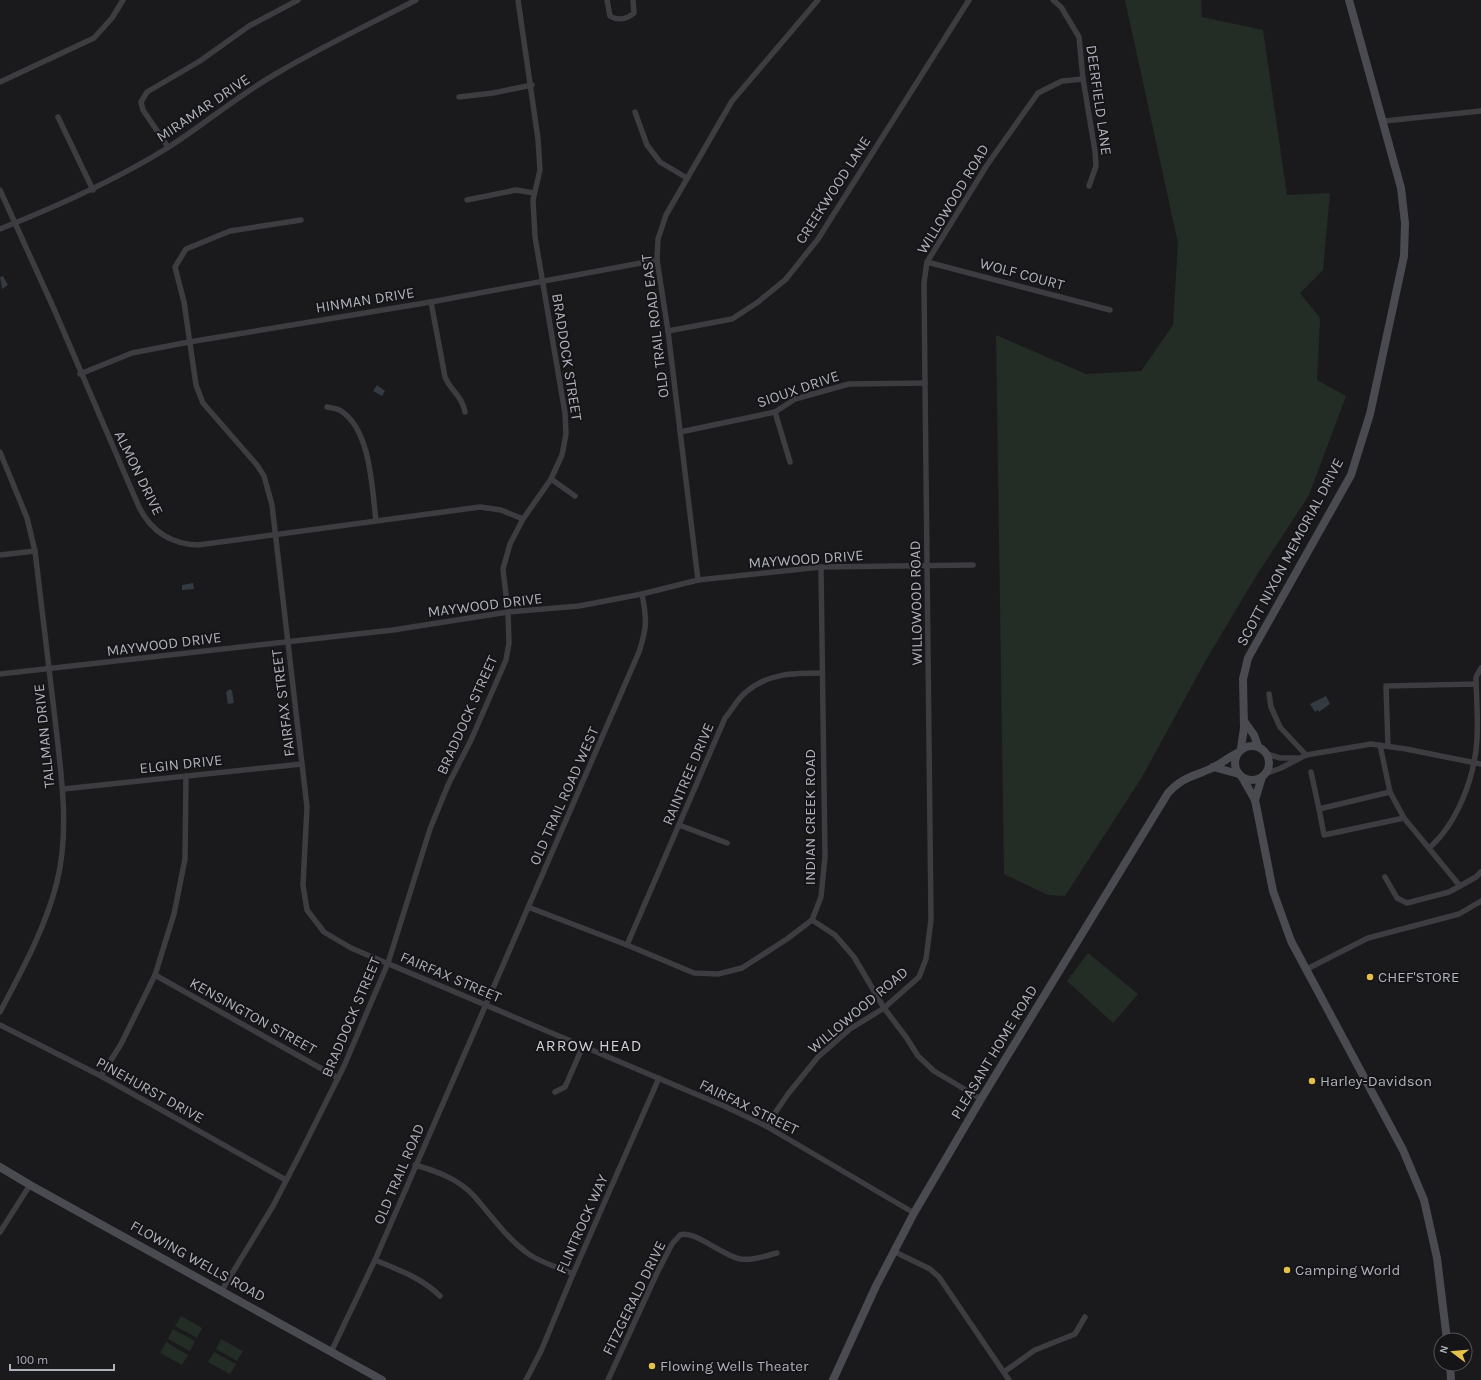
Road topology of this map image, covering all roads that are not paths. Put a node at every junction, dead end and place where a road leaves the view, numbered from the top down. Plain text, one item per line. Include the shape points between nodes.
1 (123, 0) edge
2 (298, 0) edge
3 (416, 0) edge
4 (518, 0) edge
5 (607, 0) edge
6 (633, 0) edge
7 (818, 0) edge
8 (969, 0) edge
9 (1053, 0) edge
10 (1349, 0) edge
11 (1083, 79) junction
12 (0, 82) edge
13 (532, 85) junction
14 (459, 98) dead end
15 (1481, 111) edge
16 (635, 112) dead end
17 (58, 117) dead end
18 (1384, 121) junction
19 (168, 148) junction
20 (687, 178) junction
21 (1089, 186) dead end
22 (0, 190) edge
23 (92, 190) junction
24 (534, 193) junction
25 (467, 200) dead end
26 (302, 220) dead end
27 (14, 223) junction
28 (0, 228) edge
29 (657, 260) junction
30 (927, 262) junction
31 (544, 280) junction
32 (431, 302) junction
33 (1110, 310) dead end
34 (668, 331) junction
35 (189, 342) junction
36 (80, 374) junction
37 (925, 383) junction
38 (326, 407) dead end
39 (465, 412) dead end
40 (775, 412) junction
41 (680, 432) junction
42 (0, 452) edge
43 (790, 462) dead end
44 (551, 479) junction
45 (575, 496) dead end
46 (523, 519) junction
47 (376, 521) junction
48 (276, 534) junction
49 (35, 551) junction
50 (0, 555) edge
51 (927, 565) junction
52 (973, 566) dead end
53 (821, 567) junction
54 (698, 580) junction
55 (642, 594) junction
56 (508, 612) junction
57 (288, 642) junction
58 (1481, 668) edge
59 (49, 670) junction
60 (822, 673) junction
61 (0, 674) edge
62 (1476, 684) junction
63 (1268, 694) dead end
64 (1244, 721) junction
65 (1380, 745) junction
66 (1258, 746) junction
67 (1388, 746) junction
68 (1239, 750) junction
69 (1267, 754) junction
70 (1306, 756) junction
71 (1299, 758) junction
72 (302, 764) junction
73 (1474, 764) junction
74 (1481, 764) edge
75 (1213, 767) junction
76 (1311, 772) dead end
77 (1264, 775) junction
78 (186, 776) junction
79 (1240, 776) junction
80 (62, 789) junction
81 (1390, 792) junction
82 (1255, 800) junction
83 (1319, 809) junction
84 (1404, 818) junction
85 (679, 825) junction
86 (727, 842) dead end
87 (1429, 848) junction
88 (1481, 872) edge
89 (1385, 877) dead end
90 (1460, 886) junction
91 (1481, 902) edge
92 (528, 907) junction
93 (812, 920) junction
94 (628, 945) junction
95 (388, 963) junction
96 (1307, 969) junction
97 (155, 975) junction
98 (485, 1004) junction
99 (884, 1008) junction
100 (0, 1012) edge
101 (0, 1025) edge
102 (583, 1046) junction
103 (101, 1076) junction
104 (338, 1078) junction
105 (659, 1078) junction
106 (555, 1092) dead end
107 (981, 1099) junction
108 (766, 1126) junction
109 (415, 1165) junction
110 (0, 1167) edge
111 (286, 1180) junction
112 (30, 1185) junction
113 (914, 1213) junction
114 (0, 1232) edge
115 (893, 1252) junction
116 (777, 1253) dead end
117 (375, 1260) junction
118 (573, 1274) junction
119 (222, 1290) junction
120 (440, 1296) dead end
121 (1085, 1317) dead end
122 (1446, 1332) edge
123 (331, 1352) junction
124 (1004, 1372) junction
125 (382, 1380) edge
126 (526, 1380) edge
127 (608, 1380) edge
128 (833, 1380) edge
129 (1009, 1380) edge

1 - 12 street via 112,18 94,38
2 - 19 street via 249,26 200,61 147,92 141,102 143,110
3 - 19 street, MIRAMAR DRIVE via 279,72 239,96
4 - 13 street, BRADDOCK STREET
5 - 6 street via 610,16 615,19 628,18 634,13
7 - 20 street, OLD TRAIL ROAD EAST via 732,101
8 - 34 street, CREEKWOOD LANE via 818,239 786,279 732,319
9 - 11 street, DEERFIELD LANE via 1062,7 1079,37
10 - 18 main road, SCOTT NIXON MEMORIAL DRIVE
11 - 21 street, DEERFIELD LANE via 1096,158
11 - 30 street, WILLOWOOD ROAD via 1062,81 1038,93 987,165
13 - 14 street
13 - 24 street, BRADDOCK STREET via 540,170
15 - 18 street
16 - 20 street via 647,145 660,162
17 - 23 street
18 - 64 main road, SCOTT NIXON MEMORIAL DRIVE via 1401,188 1405,223 1404,256 1370,414 1351,475 1248,658 1243,679
19 - 23 street, MIRAMAR DRIVE
20 - 29 street, OLD TRAIL ROAD EAST via 666,215 658,239
22 - 27 street, ALMON DRIVE
23 - 27 street, MIRAMAR DRIVE
24 - 25 street via 516,190
24 - 31 street, BRADDOCK STREET via 536,237
26 - 35 street, FAIRFAX STREET via 230,231 186,249 175,267 184,302
27 - 28 street, MIRAMAR DRIVE
27 - 36 street, ALMON DRIVE via 54,309
29 - 31 street, HINMAN DRIVE
29 - 34 street, OLD TRAIL ROAD EAST
30 - 33 street, WOLF COURT
30 - 37 street, WILLOWOOD ROAD via 924,283
31 - 32 street, HINMAN DRIVE
31 - 44 street, BRADDOCK STREET via 566,434 562,455
32 - 35 street, HINMAN DRIVE
32 - 39 street via 445,377 463,401
34 - 41 street, OLD TRAIL ROAD EAST
35 - 36 street, HINMAN DRIVE via 132,353
35 - 48 street, FAIRFAX STREET via 196,385 203,403 251,456 264,476
36 - 48 street, ALMON DRIVE via 138,507 154,529 171,540 198,545
37 - 40 street, SIOUX DRIVE via 849,384 795,399
37 - 51 street, WILLOWOOD ROAD
38 - 47 street via 340,410 359,432 367,455
40 - 41 street, SIOUX DRIVE
40 - 43 street
41 - 54 street, OLD TRAIL ROAD EAST
42 - 49 street, TALLMAN DRIVE via 28,518
44 - 45 street
44 - 46 street, BRADDOCK STREET
46 - 47 street, ALMON DRIVE via 501,510 480,508
46 - 56 street, BRADDOCK STREET via 510,544 503,569
47 - 48 street, ALMON DRIVE
48 - 57 street, FAIRFAX STREET
49 - 50 street
49 - 59 street, TALLMAN DRIVE
51 - 52 street, MAYWOOD DRIVE
51 - 53 street, MAYWOOD DRIVE
51 - 99 street, WILLOWOOD ROAD via 931,920 926,959 919,977
53 - 54 street, MAYWOOD DRIVE
53 - 60 street, INDIAN CREEK ROAD
54 - 55 street, MAYWOOD DRIVE
55 - 56 street, MAYWOOD DRIVE via 579,606
55 - 92 street, OLD TRAIL ROAD WEST via 646,632 639,652
56 - 57 street, MAYWOOD DRIVE via 393,630
56 - 95 street, BRADDOCK STREET via 509,643 506,660 430,829
57 - 59 street, MAYWOOD DRIVE
57 - 72 street, FAIRFAX STREET
58 - 62 street via 1476,677
59 - 61 street, MAYWOOD DRIVE
59 - 80 street, TALLMAN DRIVE
60 - 85 street, RAINTREE DRIVE via 794,673 768,678 746,692 725,718
60 - 93 street, INDIAN CREEK ROAD via 824,857 821,897
62 - 67 street via 1386,686
62 - 73 street via 1478,723
63 - 70 street via 1280,727
64 - 66 main road
64 - 68 main road, SCOTT NIXON MEMORIAL DRIVE
65 - 67 street
65 - 70 street via 1351,746
65 - 81 street
66 - 68 main road via 1253,745
66 - 69 main road
67 - 73 street
68 - 75 main road, PLEASANT HOME ROAD
68 - 79 main road via 1234,764
69 - 71 street via 1280,758
69 - 77 main road via 1269,766
70 - 71 street
71 - 77 street
72 - 78 street, ELGIN DRIVE
72 - 95 street, FAIRFAX STREET via 307,807 303,885 307,910 324,932 351,948
73 - 74 street
73 - 87 street via 1448,827
75 - 79 main road
75 - 107 main road, PLEASANT HOME ROAD via 1190,775 1168,793
76 - 83 street
77 - 79 main road via 1254,780
77 - 82 main road
78 - 80 street, ELGIN DRIVE
78 - 97 street via 185,858 174,914
79 - 82 main road
80 - 100 street, TALLMAN DRIVE via 63,834 57,881 33,949
81 - 83 street
81 - 84 street
82 - 96 main road via 1276,902 1291,941
83 - 84 street via 1324,835
84 - 87 street
85 - 86 street
85 - 94 street, RAINTREE DRIVE
87 - 90 street
88 - 90 street
89 - 90 street via 1397,898 1407,903 1449,892
91 - 96 street via 1459,914 1368,938
92 - 94 street, INDIAN CREEK ROAD
92 - 98 street, OLD TRAIL ROAD WEST
93 - 94 street, INDIAN CREEK ROAD via 787,940 742,968 718,974 694,973
93 - 99 street via 835,935 854,957
95 - 98 street, FAIRFAX STREET
95 - 104 street, BRADDOCK STREET
96 - 122 main road via 1403,1150 1424,1200 1436,1250
97 - 103 street via 121,1044
97 - 104 street, KENSINGTON STREET
98 - 102 street, FAIRFAX STREET
98 - 109 street, OLD TRAIL ROAD
99 - 107 street via 918,1056 934,1071
99 - 108 street, WILLOWOOD ROAD via 850,1029 818,1057
101 - 103 street, PINEHURST DRIVE
102 - 105 street, FAIRFAX STREET
102 - 106 street via 565,1087
103 - 111 street, PINEHURST DRIVE
104 - 111 street, BRADDOCK STREET
105 - 108 street, FAIRFAX STREET
105 - 118 street, FLINTROCK WAY
107 - 113 main road, PLEASANT HOME ROAD
108 - 113 street, FAIRFAX STREET
109 - 117 street, OLD TRAIL ROAD
109 - 118 street via 436,1170 465,1187 526,1253
110 - 112 main road, FLOWING WELLS ROAD
111 - 119 street, BRADDOCK STREET
112 - 114 street
112 - 119 main road, FLOWING WELLS ROAD
113 - 115 main road, PLEASANT HOME ROAD
115 - 124 street via 930,1269 939,1277
115 - 128 main road, PLEASANT HOME ROAD
116 - 127 street, FITZGERALD DRIVE via 754,1259 740,1259 726,1255 689,1234 680,1235 664,1259
117 - 120 street via 416,1277
117 - 123 street, OLD TRAIL ROAD
118 - 126 street, FLINTROCK WAY
119 - 123 main road, FLOWING WELLS ROAD
121 - 124 street via 1075,1334 1035,1350
123 - 125 main road, FLOWING WELLS ROAD
124 - 129 street

